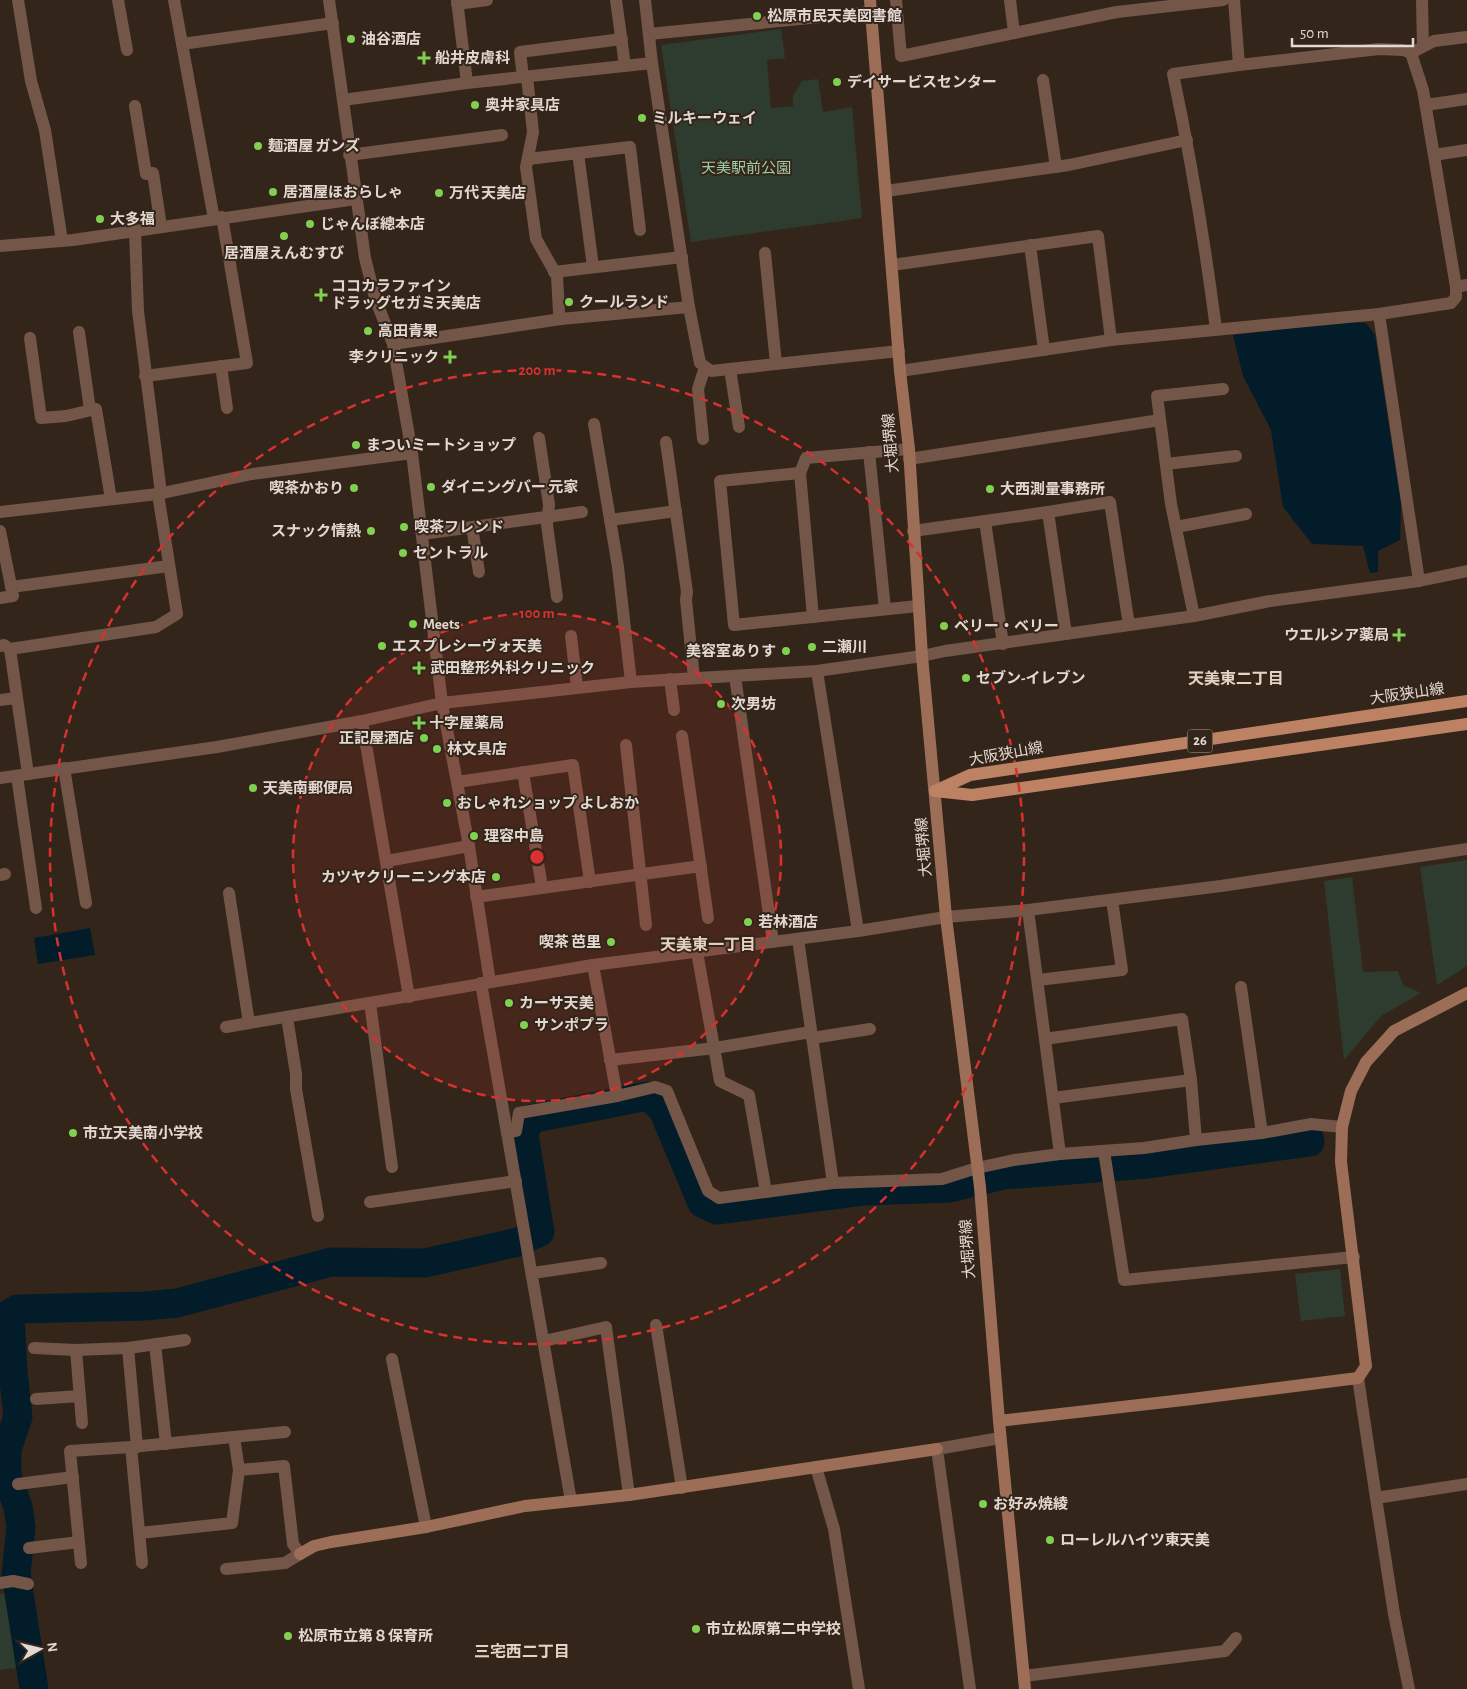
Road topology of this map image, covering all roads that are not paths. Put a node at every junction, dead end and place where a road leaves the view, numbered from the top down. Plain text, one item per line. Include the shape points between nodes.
1 (18, 0) edge
2 (118, 0) edge
3 (174, 0) edge
4 (329, 0) edge
5 (487, 0) edge
6 (616, 0) edge
7 (645, 0) edge
8 (896, 0) edge
9 (1010, 0) edge
10 (1223, 0) edge
11 (1234, 0) edge
12 (1422, 0) edge
13 (457, 2) edge
14 (870, 6) edge
15 (1116, 6) edge
16 (333, 23) junction
17 (1014, 33) junction
18 (649, 34) junction
19 (1467, 38) edge
20 (622, 39) junction
21 (182, 44) junction
22 (1423, 46) junction
23 (127, 50) dead end
24 (1411, 53) junction
25 (652, 63) junction
26 (1239, 65) junction
27 (625, 66) junction
28 (525, 77) junction
29 (1043, 80) dead end
30 (467, 84) junction
31 (343, 100) junction
32 (1467, 100) edge
33 (1426, 105) junction
34 (135, 106) dead end
35 (502, 135) dead end
36 (1187, 140) junction
37 (1467, 150) edge
38 (578, 153) junction
39 (1434, 154) junction
40 (349, 155) junction
41 (528, 159) junction
42 (1056, 167) junction
43 (886, 191) junction
44 (356, 199) junction
45 (218, 218) junction
46 (161, 227) junction
47 (640, 230) dead end
48 (135, 231) junction
49 (62, 241) junction
50 (0, 242) edge
51 (1030, 245) junction
52 (765, 253) dead end
53 (682, 258) junction
54 (892, 265) junction
55 (592, 267) junction
56 (554, 272) junction
57 (1461, 286) edge
58 (689, 307) junction
59 (1379, 314) junction
60 (561, 319) junction
61 (1216, 329) junction
62 (79, 332) dead end
63 (30, 338) dead end
64 (1111, 340) junction
65 (393, 344) junction
66 (1044, 350) junction
67 (899, 351) junction
68 (776, 364) junction
69 (221, 366) junction
70 (705, 367) junction
71 (730, 369) junction
72 (900, 371) junction
73 (145, 376) junction
74 (1223, 389) dead end
75 (227, 408) dead end
76 (90, 410) junction
77 (1160, 420) junction
78 (594, 424) dead end
79 (738, 427) dead end
80 (539, 438) dead end
81 (704, 440) dead end
82 (666, 442) dead end
83 (869, 452) junction
84 (412, 453) junction
85 (909, 454) junction
86 (1236, 456) dead end
87 (1166, 464) junction
88 (800, 473) junction
89 (159, 493) junction
90 (111, 499) junction
91 (676, 511) junction
92 (0, 512) edge
93 (582, 512) dead end
94 (1048, 512) junction
95 (1246, 514) dead end
96 (548, 517) junction
97 (610, 520) junction
98 (985, 521) junction
99 (472, 527) junction
100 (1176, 527) junction
101 (0, 531) edge
102 (913, 531) junction
103 (422, 534) junction
104 (169, 566) junction
105 (1467, 571) edge
106 (479, 572) dead end
107 (1419, 581) junction
108 (11, 587) junction
109 (557, 597) dead end
110 (0, 598) edge
111 (918, 606) junction
112 (885, 609) junction
113 (1194, 616) junction
114 (813, 617) junction
115 (1129, 625) junction
116 (1066, 634) junction
117 (571, 636) dead end
118 (1003, 644) junction
119 (5, 647) edge
120 (922, 656) junction
121 (817, 671) junction
122 (734, 676) junction
123 (694, 678) junction
124 (670, 679) junction
125 (631, 682) junction
126 (577, 687) junction
127 (17, 698) junction
128 (0, 700) edge
129 (1467, 701) edge
130 (442, 703) junction
131 (674, 710) dead end
132 (362, 721) junction
133 (1467, 724) edge
134 (682, 736) dead end
135 (626, 745) dead end
136 (64, 768) junction
137 (523, 772) junction
138 (22, 775) junction
139 (0, 778) edge
140 (457, 782) junction
141 (935, 791) junction
142 (469, 846) junction
143 (1467, 849) edge
144 (387, 860) junction
145 (701, 866) junction
146 (640, 875) junction
147 (590, 882) junction
148 (542, 887) junction
149 (229, 893) dead end
150 (476, 897) junction
151 (1112, 900) junction
152 (86, 903) dead end
153 (36, 908) dead end
154 (1028, 910) junction
155 (708, 918) dead end
156 (946, 918) junction
157 (646, 925) dead end
158 (858, 931) junction
159 (798, 939) junction
160 (773, 942) junction
161 (697, 952) junction
162 (594, 965) junction
163 (1038, 980) junction
164 (485, 982) junction
165 (1241, 988) dead end
166 (1467, 993) edge
167 (409, 997) junction
168 (370, 1003) junction
169 (287, 1017) junction
170 (249, 1023) junction
171 (226, 1027) dead end
172 (870, 1029) dead end
173 (812, 1035) junction
174 (1045, 1039) junction
175 (715, 1048) junction
176 (610, 1060) junction
177 (1191, 1080) junction
178 (617, 1096) junction
179 (1053, 1098) junction
180 (1342, 1127) junction
181 (507, 1133) junction
182 (1262, 1133) junction
183 (1196, 1140) junction
184 (1104, 1151) junction
185 (1060, 1154) junction
186 (392, 1168) dead end
187 (979, 1177) junction
188 (516, 1182) junction
189 (833, 1183) junction
190 (766, 1192) junction
191 (370, 1202) dead end
192 (318, 1216) dead end
193 (1354, 1257) junction
194 (601, 1263) dead end
195 (532, 1273) junction
196 (656, 1325) dead end
197 (184, 1340) dead end
198 (544, 1341) junction
199 (155, 1344) junction
200 (34, 1348) dead end
201 (128, 1348) junction
202 (76, 1350) junction
203 (392, 1359) dead end
204 (1358, 1378) junction
205 (80, 1396) junction
206 (36, 1399) dead end
207 (998, 1421) junction
208 (82, 1423) dead end
209 (285, 1432) dead end
210 (234, 1437) junction
211 (1000, 1438) junction
212 (166, 1444) junction
213 (134, 1447) junction
214 (937, 1449) junction
215 (816, 1467) junction
216 (239, 1470) junction
217 (72, 1477) junction
218 (18, 1484) dead end
219 (1467, 1484) edge
220 (682, 1488) junction
221 (630, 1495) junction
222 (1376, 1498) junction
223 (571, 1501) junction
224 (426, 1528) junction
225 (140, 1533) junction
226 (79, 1542) junction
227 (29, 1548) dead end
228 (300, 1554) junction
229 (82, 1563) dead end
230 (142, 1563) dead end
231 (226, 1569) dead end
232 (6, 1582) edge
233 (28, 1584) dead end
234 (1236, 1638) dead end
235 (1024, 1683) edge
236 (859, 1689) edge
237 (970, 1689) edge
238 (1409, 1689) edge

1 - 49 street via 31,81 45,130
2 - 23 street
3 - 21 street
4 - 16 street
5 - 13 street
6 - 20 street
7 - 18 street
8 - 17 street via 901,56
9 - 17 street
10 - 15 street
11 - 26 street
12 - 22 street
13 - 30 street
14 - 18 street
14 - 43 main road, 大堀堺線
15 - 17 street
16 - 21 street
16 - 31 street
18 - 25 street
19 - 22 street via 1434,41
20 - 27 street
20 - 28 street via 520,52
21 - 45 street
22 - 24 street
24 - 26 street via 1379,49
24 - 33 street
25 - 27 street
25 - 53 street
26 - 36 street via 1174,74
27 - 28 street
28 - 30 street
28 - 41 street via 533,132
29 - 42 street
30 - 31 street
31 - 40 street
32 - 33 street
33 - 39 street
34 - 46 street via 146,174 153,173
35 - 40 street
36 - 42 street
36 - 61 street
37 - 39 street
38 - 41 street
38 - 47 street via 630,147
38 - 55 street
39 - 57 street
40 - 44 street
41 - 56 street via 526,167 536,239
42 - 43 street
43 - 54 main road, 大堀堺線
44 - 45 street
44 - 65 street via 375,298
45 - 46 street
45 - 69 street via 247,363
46 - 48 street
48 - 49 street
48 - 73 street via 138,311
49 - 50 street
51 - 54 street
51 - 64 street via 1098,236
51 - 66 street
52 - 68 street
53 - 55 street
53 - 58 street
54 - 67 main road, 大堀堺線
55 - 56 street
56 - 60 street
57 - 59 street via 1451,303
58 - 60 street
58 - 70 street via 700,363
59 - 61 street
59 - 107 street
60 - 65 street
61 - 64 street
62 - 76 street
63 - 76 street via 41,418
64 - 66 street
65 - 84 street
66 - 72 street
67 - 68 street
67 - 72 main road, 大堀堺線
68 - 71 street
69 - 73 street
69 - 75 street
70 - 71 street via 711,371
70 - 81 street via 698,389
71 - 79 street
72 - 85 main road, 大堀堺線
73 - 89 street
74 - 77 street via 1157,396
76 - 90 street via 96,409
77 - 85 street
77 - 87 street
78 - 97 street
80 - 96 street
82 - 91 street
83 - 85 street
83 - 88 street via 806,458
83 - 112 street
84 - 89 street via 252,474
84 - 103 street
85 - 102 main road, 大堀堺線
86 - 87 street
87 - 100 street
88 - 114 street
88 - 114 street via 720,481 734,625
89 - 90 street
89 - 104 street
90 - 92 street
91 - 97 street
91 - 123 street via 688,592 686,600
93 - 96 street
94 - 98 street
94 - 115 street via 1110,502
94 - 116 street
95 - 100 street
96 - 99 street
96 - 109 street
97 - 125 street
98 - 102 street
98 - 118 street
99 - 103 street
99 - 106 street
100 - 113 street
101 - 108 street
102 - 111 main road, 大堀堺線
103 - 130 street
104 - 108 street
104 - 119 street via 177,614 156,627
105 - 107 street
107 - 113 street
108 - 110 street via 13,596
111 - 112 street
111 - 120 main road, 大堀堺線
112 - 114 street
113 - 115 street
115 - 116 street
116 - 118 street
117 - 126 street
118 - 120 street
119 - 127 street
120 - 121 street
120 - 141 main road, 大堀堺線
121 - 122 street
121 - 158 street
122 - 123 street
122 - 160 street
123 - 124 street
124 - 125 street
124 - 131 street
125 - 126 street
126 - 130 street
127 - 128 street
127 - 138 street
129 - 141 main road, 大阪狭山線 / 26 via 970,775
130 - 132 street
130 - 140 street
132 - 136 street via 218,747
132 - 144 street
133 - 141 main road, 26 via 972,795
134 - 145 street
135 - 146 street
136 - 138 street
136 - 152 street
137 - 140 street
137 - 147 street via 573,765
137 - 148 street
138 - 139 street
138 - 153 street
140 - 142 street
141 - 156 main road, 大堀堺線
142 - 144 street
142 - 150 street
143 - 151 street
144 - 167 street
145 - 146 street
145 - 155 street
146 - 147 street
146 - 157 street
147 - 148 street
148 - 150 street
149 - 170 street
150 - 164 street
151 - 154 street
151 - 163 street via 1122,970
154 - 156 street
154 - 163 street
156 - 158 street
156 - 187 main road, 大堀堺線
158 - 159 street
159 - 160 street
159 - 173 street
160 - 161 street
161 - 162 street
161 - 175 street
162 - 164 street
162 - 176 street
163 - 174 street
164 - 167 street
164 - 181 street
165 - 182 street
166 - 180 main road via 1394,1031 1366,1062 1351,1091
167 - 168 street
168 - 169 street
168 - 186 street
169 - 170 street
169 - 192 street
170 - 171 street
172 - 173 street
173 - 175 street
173 - 189 street
174 - 177 street via 1182,1019
174 - 179 street
175 - 176 street
175 - 190 street via 720,1080 749,1094
176 - 178 street
177 - 179 street
177 - 183 street
178 - 181 street via 519,1113 516,1131
178 - 190 street via 655,1087 667,1091 708,1191 719,1198
179 - 185 street
180 - 182 street via 1311,1124
180 - 193 main road via 1341,1162
181 - 188 street
182 - 183 street
183 - 184 street
184 - 185 street
184 - 193 street via 1124,1280
185 - 187 street via 1014,1160
187 - 189 street
187 - 207 main road, 大堀堺線
188 - 191 street
188 - 195 street
189 - 190 street
193 - 204 main road via 1366,1366
194 - 195 street
195 - 198 street
196 - 220 street
197 - 199 street
198 - 221 street via 606,1327
198 - 223 street
199 - 201 street
199 - 212 street
200 - 202 street
201 - 202 street
201 - 213 street
202 - 205 street
203 - 224 street
204 - 207 main road
204 - 222 street
205 - 206 street
205 - 208 street
207 - 211 main road, 大堀堺線
209 - 210 street
210 - 212 street
210 - 216 street
211 - 214 street
211 - 235 main road, 大堀堺線
212 - 213 street
213 - 217 street via 70,1451
213 - 225 street
214 - 215 main road
214 - 237 street
215 - 220 main road
215 - 236 street via 834,1529
216 - 225 street via 232,1523
216 - 228 street via 284,1466 293,1544
217 - 218 street
217 - 226 street
219 - 222 street
220 - 221 main road
221 - 223 main road
222 - 238 street
223 - 224 main road via 525,1506
224 - 228 main road via 331,1542
225 - 230 street
226 - 227 street
226 - 229 street
228 - 231 street via 285,1563
232 - 233 street
234 - 235 street via 1225,1651

